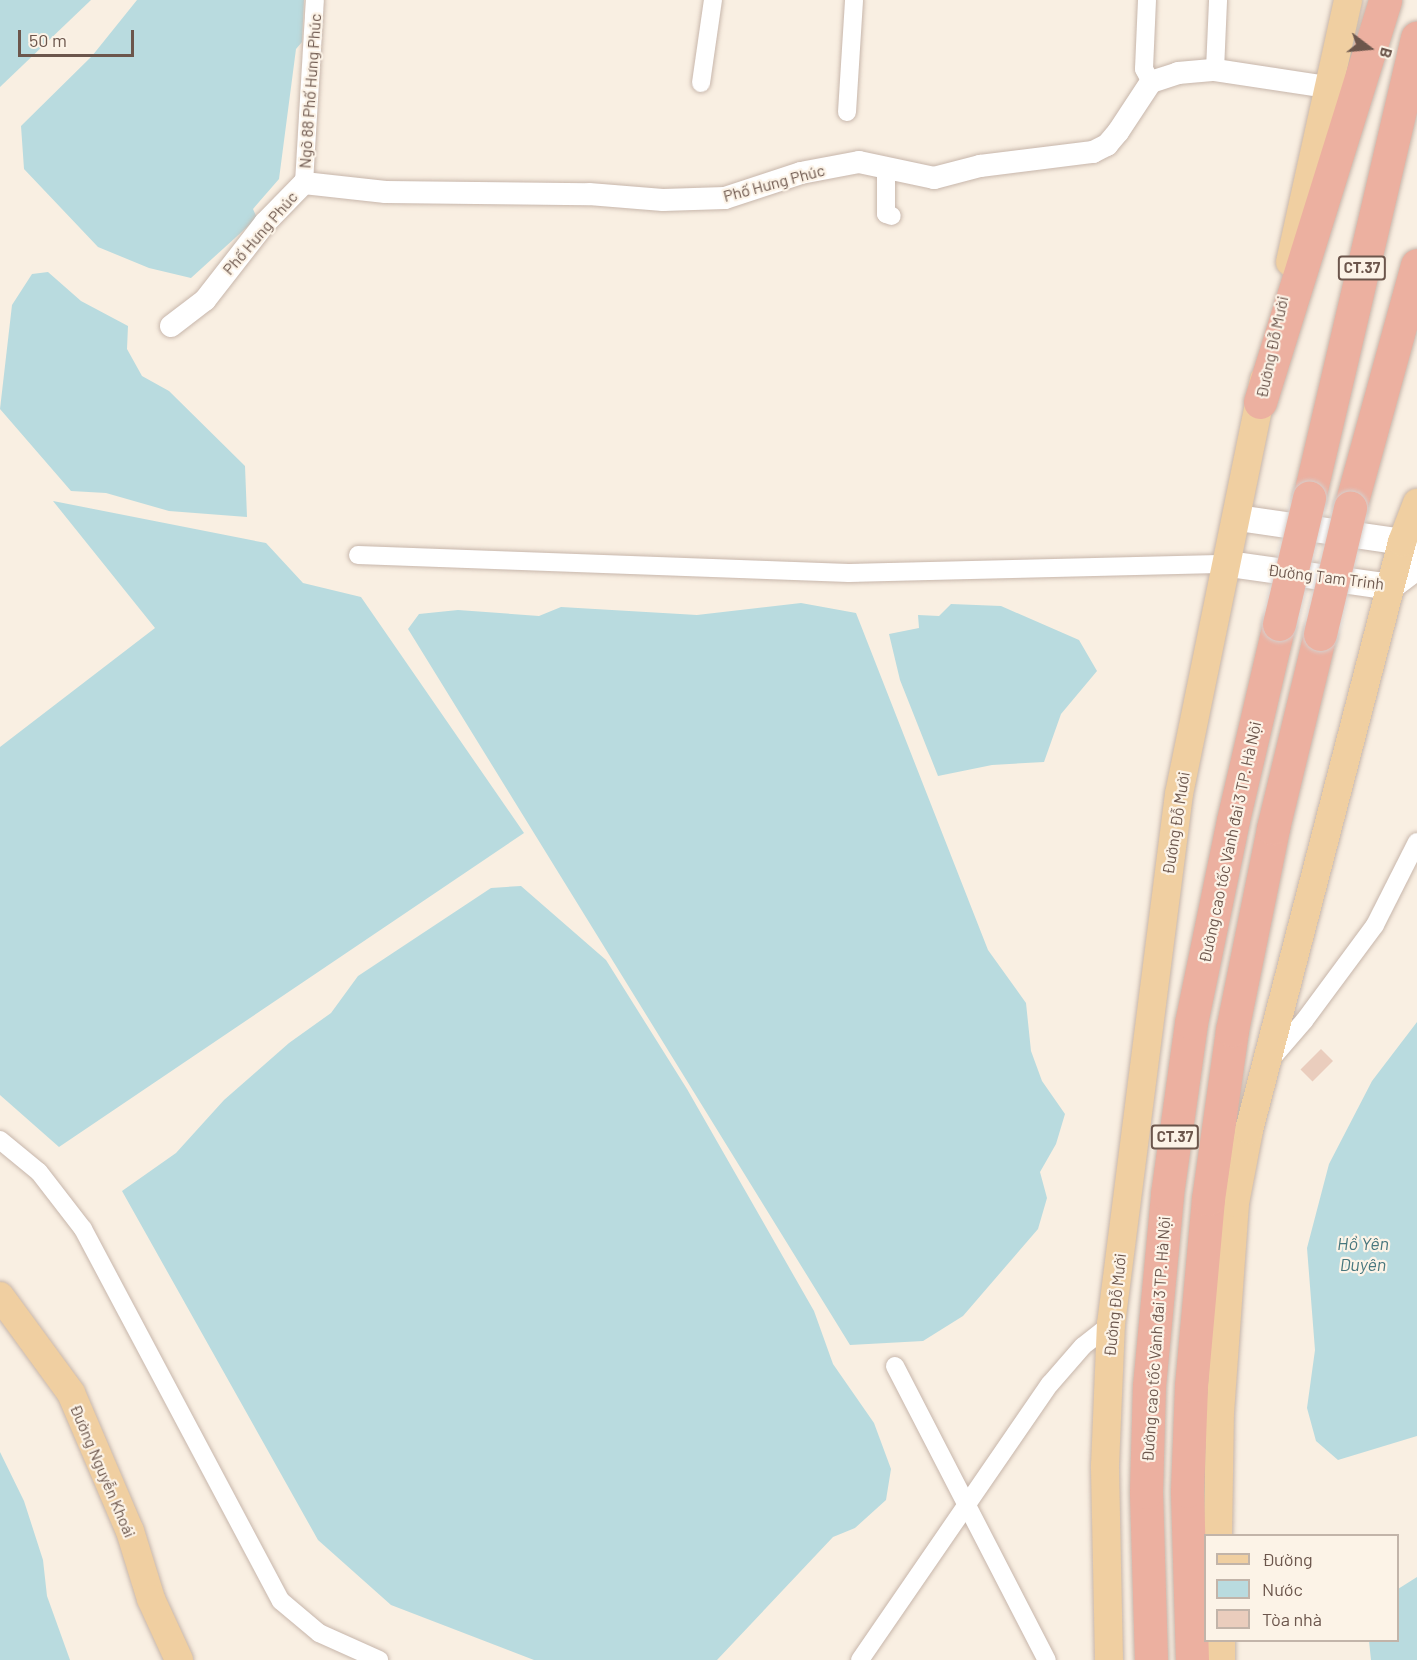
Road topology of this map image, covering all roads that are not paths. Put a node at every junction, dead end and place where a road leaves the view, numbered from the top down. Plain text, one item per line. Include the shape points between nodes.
1 (315, 0) edge
2 (713, 0) edge
3 (854, 0) edge
4 (1147, 0) edge
5 (1218, 0) edge
6 (1348, 0) edge
7 (1385, 0) edge
8 (1417, 38) edge
9 (1215, 70) junction
10 (1151, 82) junction
11 (701, 83) dead end
12 (1328, 87) junction
13 (847, 112) dead end
14 (886, 168) junction
15 (304, 183) junction
16 (892, 216) dead end
17 (1417, 265) edge
18 (171, 326) dead end
19 (1260, 402) junction
20 (1417, 503) edge
21 (1238, 518) junction
22 (1409, 549) edge
23 (358, 555) dead end
24 (1229, 564) junction
25 (1417, 567) edge
26 (1390, 587) junction
27 (1417, 842) edge
28 (1265, 1066) junction
29 (0, 1140) edge
30 (0, 1296) edge
31 (1111, 1324) junction
32 (895, 1366) dead end
33 (968, 1506) junction
34 (1218, 1534) edge
35 (1221, 1642) edge
36 (179, 1660) edge
37 (379, 1660) edge
38 (860, 1660) edge
39 (1047, 1660) edge
40 (1109, 1660) edge
41 (1151, 1660) edge
42 (1192, 1660) edge
43 (1221, 1660) edge

1 - 15 street, Ngõ 88 Phố Hưng Phúc
2 - 11 street
3 - 13 street
4 - 10 street via 1144,69
5 - 9 street
6 - 12 main road, Đường Đỗ Mười
7 - 19 highway
8 - 41 highway, Đường cao tốc Vành đai 3 TP. Hà Nội / CT.37, bridge via 1233,820 1194,1012 1167,1194 1149,1386 1146,1492
9 - 10 street via 1178,73
9 - 12 street
10 - 14 street, Phố Hưng Phúc via 1118,132 1107,145 1093,152 989,165 934,178
12 - 19 main road, Đường Đỗ Mười
14 - 15 street, Phố Hưng Phúc via 859,162 801,173 725,198 671,200 589,194 386,192
14 - 16 street via 886,214
15 - 18 street, Phố Hưng Phúc via 265,223 205,300
17 - 42 highway, CT.37, bridge via 1350,508 1273,828 1232,1030 1208,1199 1190,1397 1187,1491
19 - 21 main road, Đường Đỗ Mười
20 - 22 main road
21 - 22 main road
21 - 24 main road, Đường Đỗ Mười
22 - 26 main road
23 - 24 street via 849,573
24 - 26 main road, Đường Tam Trinh
24 - 31 main road, Đường Đỗ Mười via 1179,794
25 - 26 main road, Đường Tam Trinh
26 - 28 main road
27 - 28 street via 1375,925 1304,1021
28 - 34 main road via 1235,1203 1220,1413
29 - 37 street via 39,1172 82,1229 281,1601 319,1633
30 - 36 main road, Đường Nguyễn Khoái via 71,1393 130,1531 151,1599
31 - 33 street via 1066,1363
31 - 40 main road, Đường Đỗ Mười via 1105,1466
32 - 33 street
33 - 38 street
33 - 39 street
35 - 43 main road

